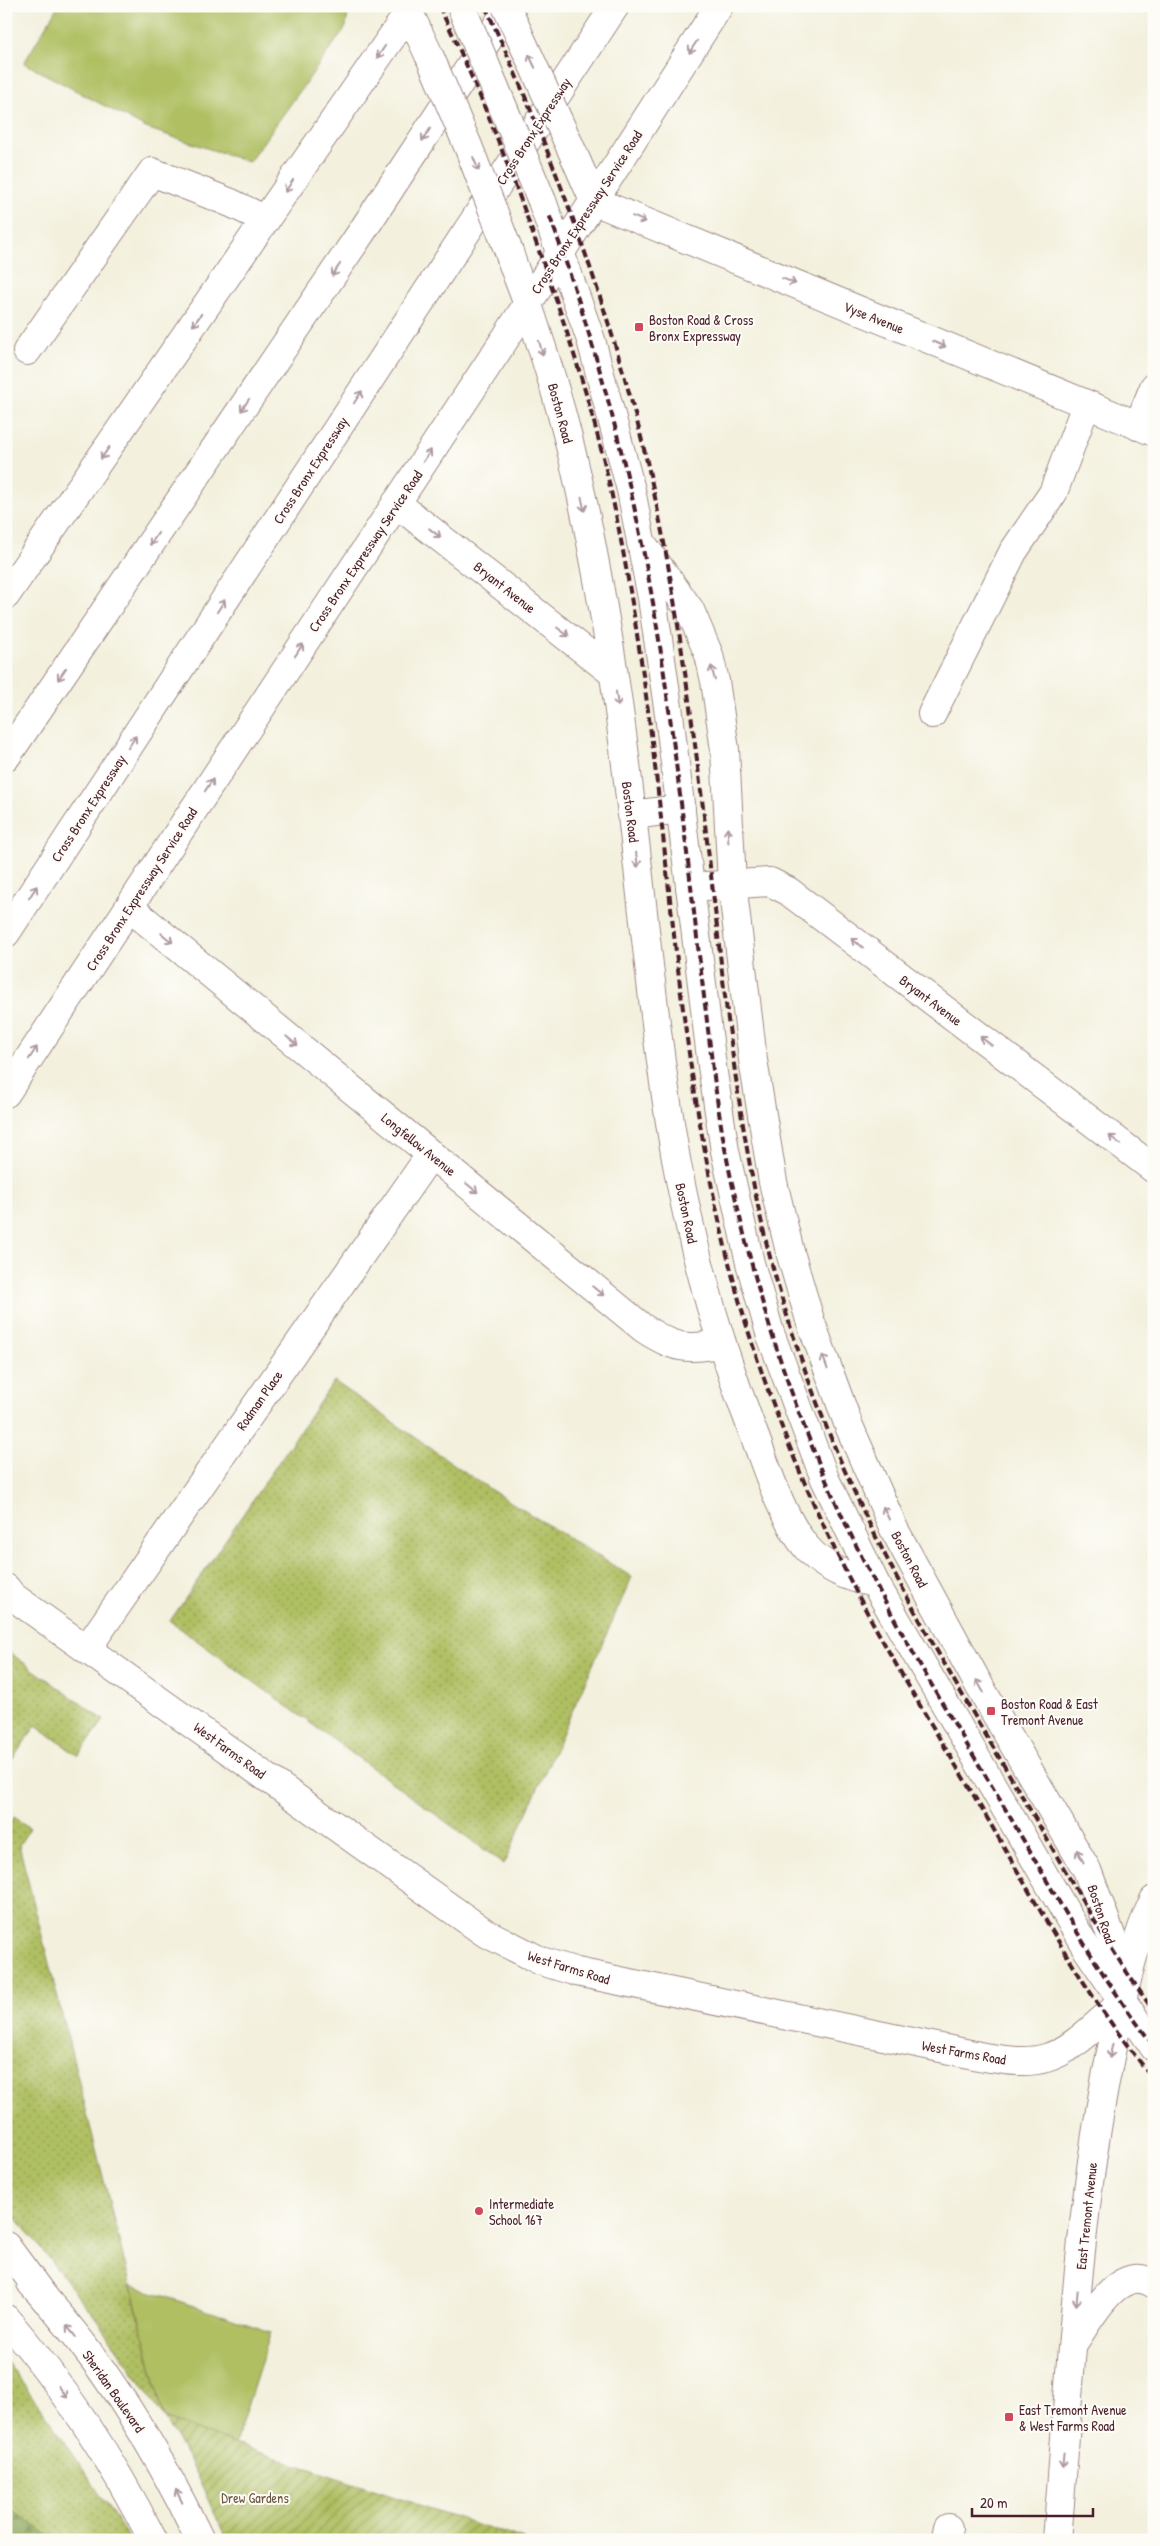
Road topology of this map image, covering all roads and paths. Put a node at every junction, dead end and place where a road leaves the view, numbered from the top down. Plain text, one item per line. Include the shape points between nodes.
1 (461, 6) edge
2 (506, 6) edge
3 (510, 6) edge
4 (615, 6) edge
5 (719, 6) edge
6 (407, 9) edge
7 (594, 201) junction
8 (266, 220) junction
9 (561, 252) junction
10 (528, 303) junction
11 (27, 351) dead end
12 (1154, 387) edge
13 (1086, 405) junction
14 (1146, 429) edge
15 (396, 503) junction
16 (641, 542) junction
17 (6, 596) edge
18 (613, 673) junction
19 (932, 714) dead end
20 (6, 757) edge
21 (681, 809) junction
22 (631, 814) junction
23 (732, 884) junction
24 (690, 887) junction
25 (129, 907) junction
26 (6, 933) edge
27 (6, 1093) edge
28 (431, 1154) junction
29 (1154, 1169) edge
30 (722, 1343) junction
31 (875, 1583) junction
32 (8, 1592) edge
33 (88, 1647) junction
34 (1154, 1900) edge
35 (1122, 2003) junction
36 (1154, 2048) edge
37 (6, 2246) edge
38 (6, 2258) edge
39 (1154, 2284) edge
40 (46, 2300) junction
41 (9, 2322) edge
42 (1073, 2342) junction
43 (152, 2540) edge
44 (200, 2540) edge
45 (1057, 2540) edge

1 - 9 main road, Boston Road, bridge
7 -> 2 main road, bridge
3 -> 20 main road via 363,230
26 -> 4 main road, Cross Bronx Expressway
5 -> 7 main road, Cross Bronx Expressway Service Road
6 -> 8 main road
6 -> 10 main road, Boston Road, bridge via 468,146
7 - 9 main road, Cross Bronx Expressway Service Road
7 -> 13 main road, Vyse Avenue
8 - 11 main road via 152,172
8 -> 17 main road
9 - 10 main road, Cross Bronx Expressway Service Road
9 - 16 main road, Boston Road via 607,395
15 -> 10 main road, Cross Bronx Expressway Service Road
10 -> 18 main road, Boston Road via 573,457
12 - 14 main road
13 - 14 main road, Vyse Avenue
13 - 19 main road via 1053,493 1013,552
15 -> 18 main road, Bryant Avenue
25 -> 15 main road, Cross Bronx Expressway Service Road
16 - 21 main road, Boston Road via 661,656
23 -> 16 main road, Boston Road via 725,750 713,672 690,610
18 -> 22 main road, Boston Road
21 - 22 main road
21 - 24 main road, Boston Road
22 -> 30 main road, Boston Road via 675,1151 693,1239
23 - 24 main road, Bryant Avenue
29 -> 23 main road, Bryant Avenue via 788,891 770,882
35 -> 23 main road, Boston Road via 1106,1919 1082,1860 980,1687 894,1529 863,1462 822,1355 790,1252 770,1163 753,1060
24 - 31 main road, Boston Road via 718,1108 750,1263 770,1333 810,1442 841,1516
27 -> 25 main road, Cross Bronx Expressway Service Road
25 -> 28 main road, Longfellow Avenue
28 -> 30 main road, Longfellow Avenue via 652,1334 686,1349
28 - 33 main road, Rodman Place
30 - 31 main road, Boston Road via 749,1422 795,1531 805,1546 830,1568 845,1576
31 - 35 main road, Boston Road via 1087,1949
32 - 33 main road, West Farms Road
33 - 35 main road, West Farms Road via 484,1932 541,1961 612,1980 984,2057 1018,2061 1047,2058 1060,2051
34 - 35 main road, East Tremont Avenue via 1136,1948
35 - 36 main road, Boston Road
35 -> 42 main road, East Tremont Avenue via 1092,2154
37 - 40 main road
38 - 40 main road, Sheridan Boulevard
39 - 42 main road via 1132,2279 1116,2286
44 -> 40 main road, Sheridan Boulevard via 133,2416 99,2366
41 -> 43 main road via 98,2442
42 -> 45 main road, East Tremont Avenue

